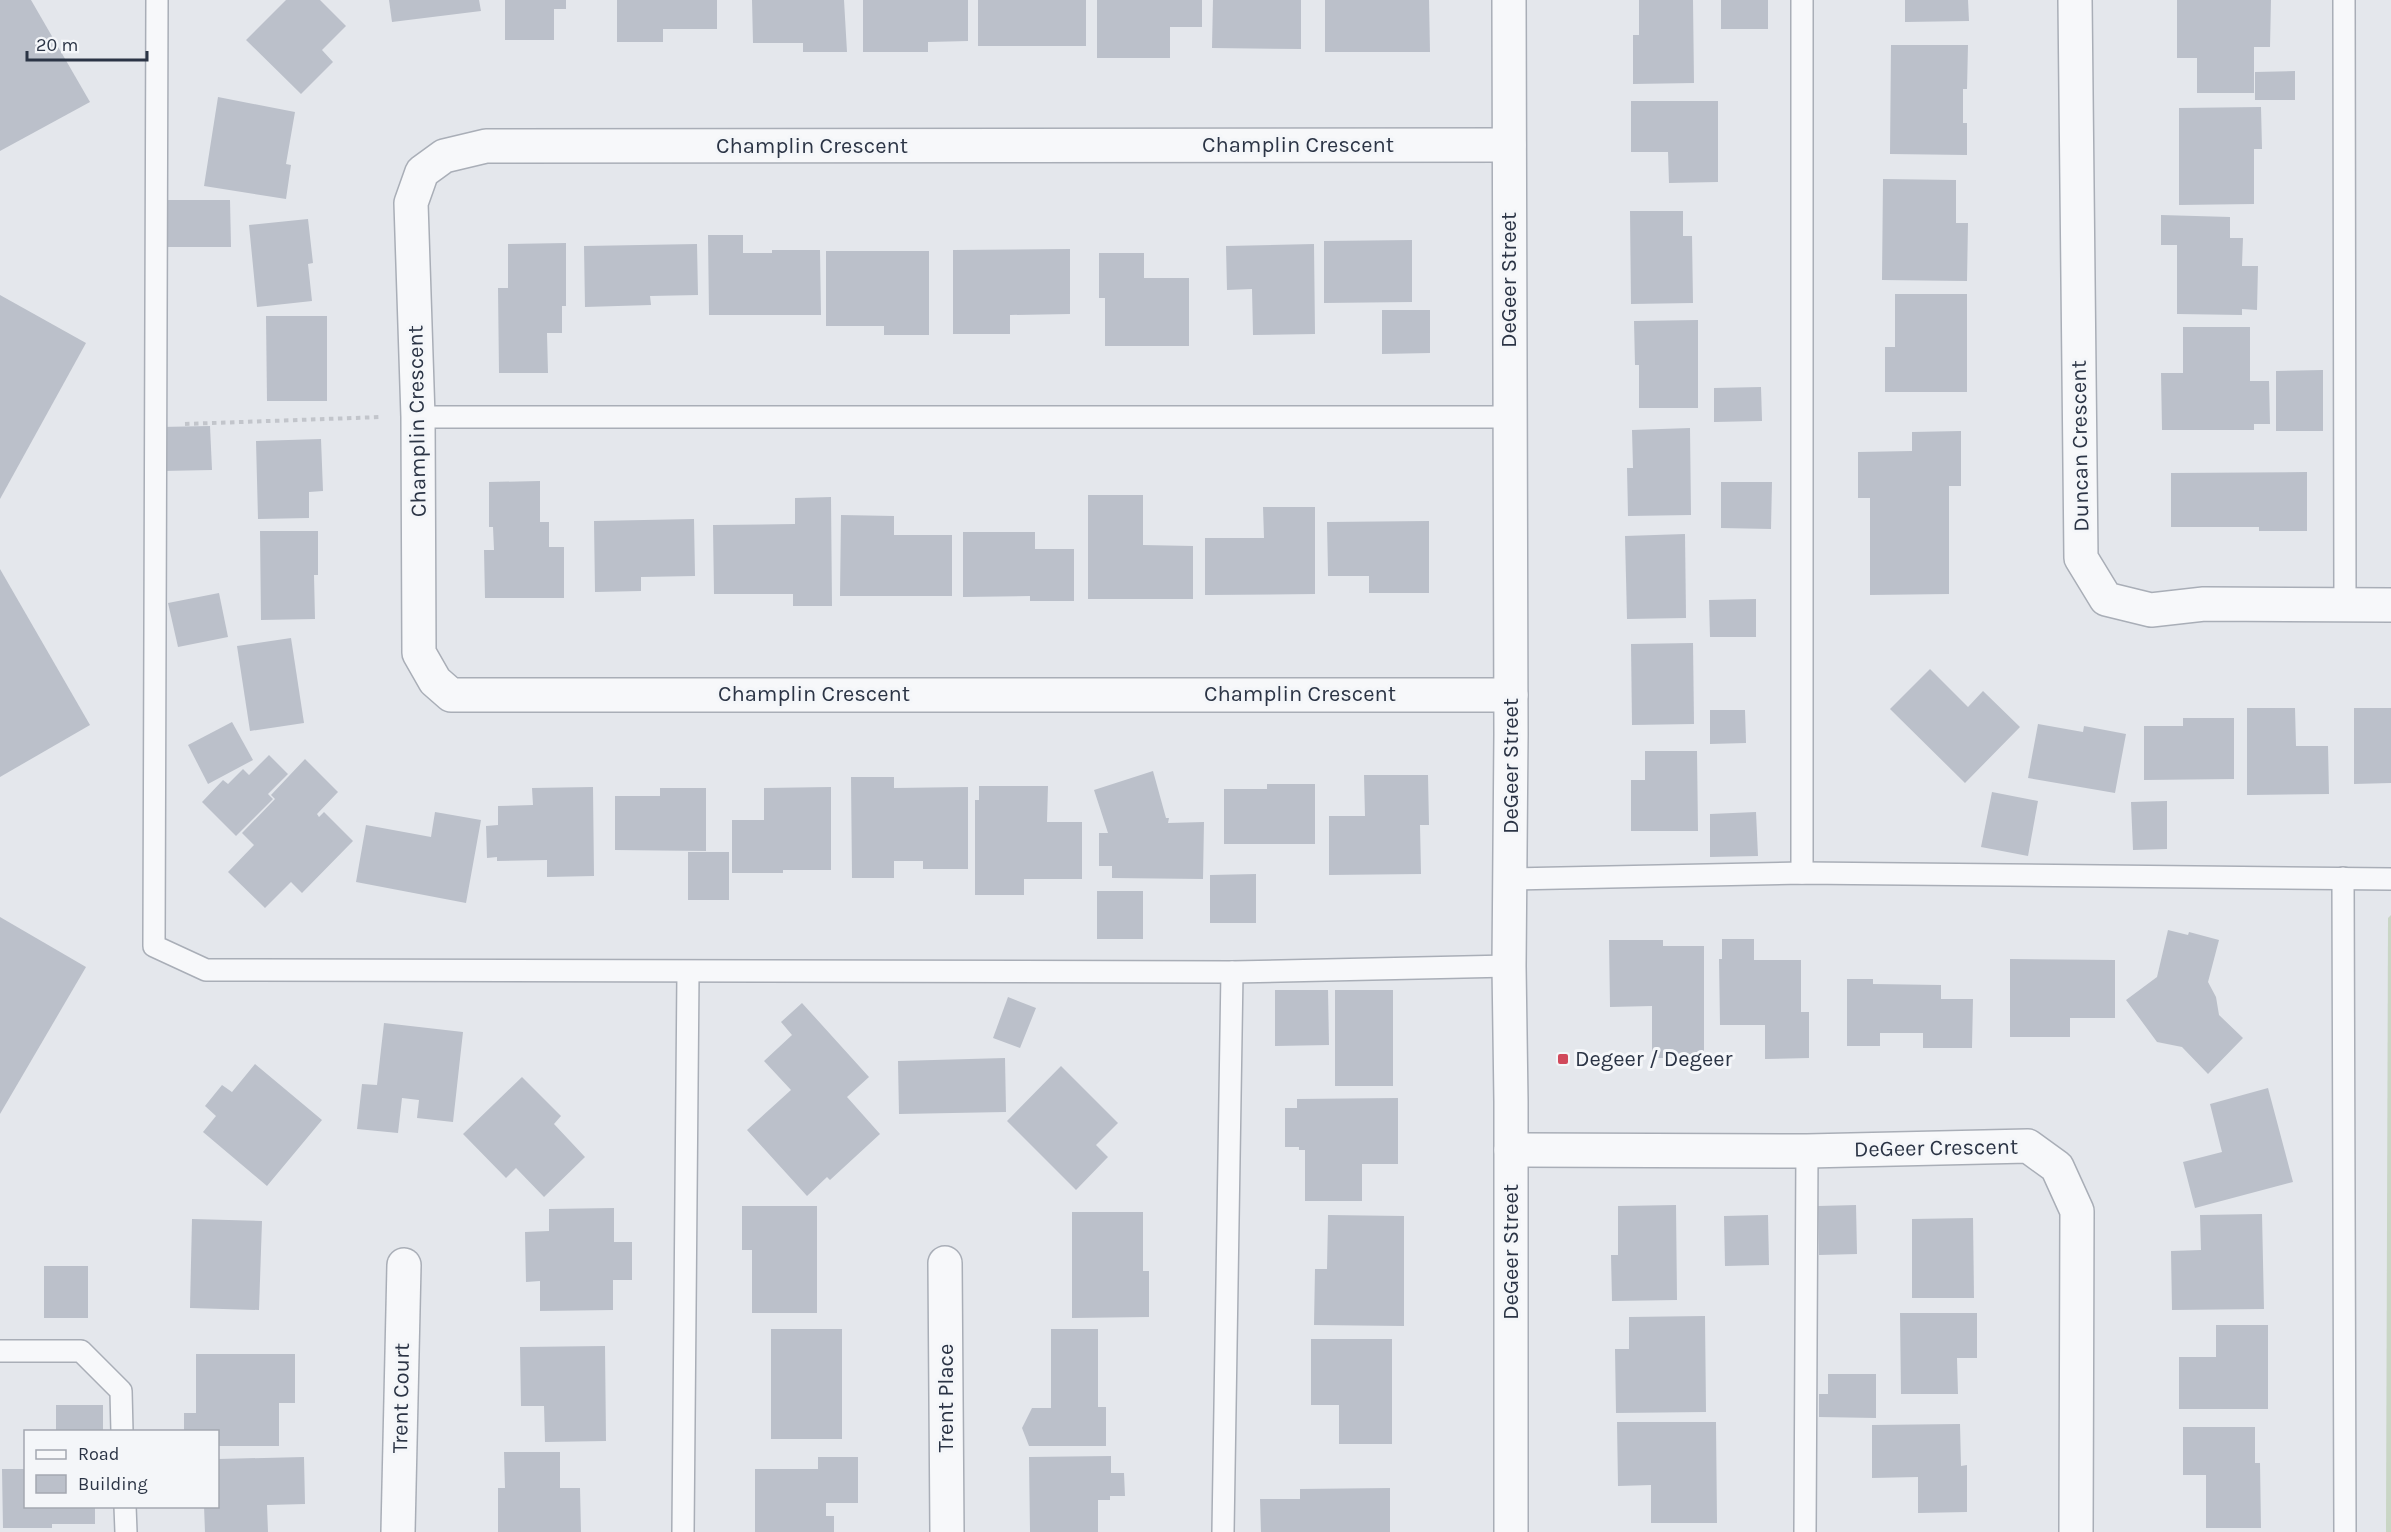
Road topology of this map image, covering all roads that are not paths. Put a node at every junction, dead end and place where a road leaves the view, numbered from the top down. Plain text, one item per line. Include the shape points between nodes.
1 (157, 0) edge
2 (1509, 0) edge
3 (1802, 0) edge
4 (2075, 0) edge
5 (2344, 0) edge
6 (1509, 145) junction
7 (418, 417) junction
8 (1510, 417) junction
9 (2391, 605) edge
10 (2345, 606) junction
11 (1510, 694) junction
12 (1802, 873) junction
13 (2343, 878) junction
14 (1510, 879) junction
15 (2391, 879) edge
16 (1509, 966) junction
17 (1232, 972) junction
18 (688, 973) junction
19 (1511, 1150) junction
20 (1807, 1151) junction
21 (945, 1263) dead end
22 (404, 1265) dead end
23 (0, 1351) edge
24 (122, 1430) edge
25 (125, 1508) edge
26 (126, 1532) edge
27 (398, 1532) edge
28 (683, 1532) edge
29 (947, 1532) edge
30 (1223, 1532) edge
31 (1511, 1532) edge
32 (1805, 1532) edge
33 (2076, 1532) edge
34 (2344, 1532) edge

1 - 18 lane via 154,946 206,970
2 - 6 street, DeGeer Street
3 - 12 lane
4 - 10 street, Duncan Crescent via 2081,558 2106,599 2151,610 2204,604
5 - 10 lane
6 - 7 street, Champlin Crescent via 468,149 444,156 422,172 411,203
6 - 8 street, DeGeer Street
7 - 8 lane
7 - 11 street, Champlin Crescent via 419,653 435,681 451,695
8 - 11 street, DeGeer Street
9 - 10 street, Duncan Crescent
11 - 14 street, DeGeer Street
12 - 13 lane
12 - 14 lane
13 - 15 lane
13 - 34 lane
14 - 16 street, DeGeer Street
16 - 17 lane
16 - 19 street, DeGeer Street
17 - 18 lane
17 - 30 lane
18 - 28 lane
19 - 20 street, DeGeer Crescent
19 - 31 street, DeGeer Street
20 - 32 lane
20 - 33 street, DeGeer Crescent via 2028,1146 2057,1167 2077,1211
21 - 29 street, Trent Place
22 - 27 street, Trent Court
23 - 24 lane via 81,1351 121,1391
25 - 26 lane

